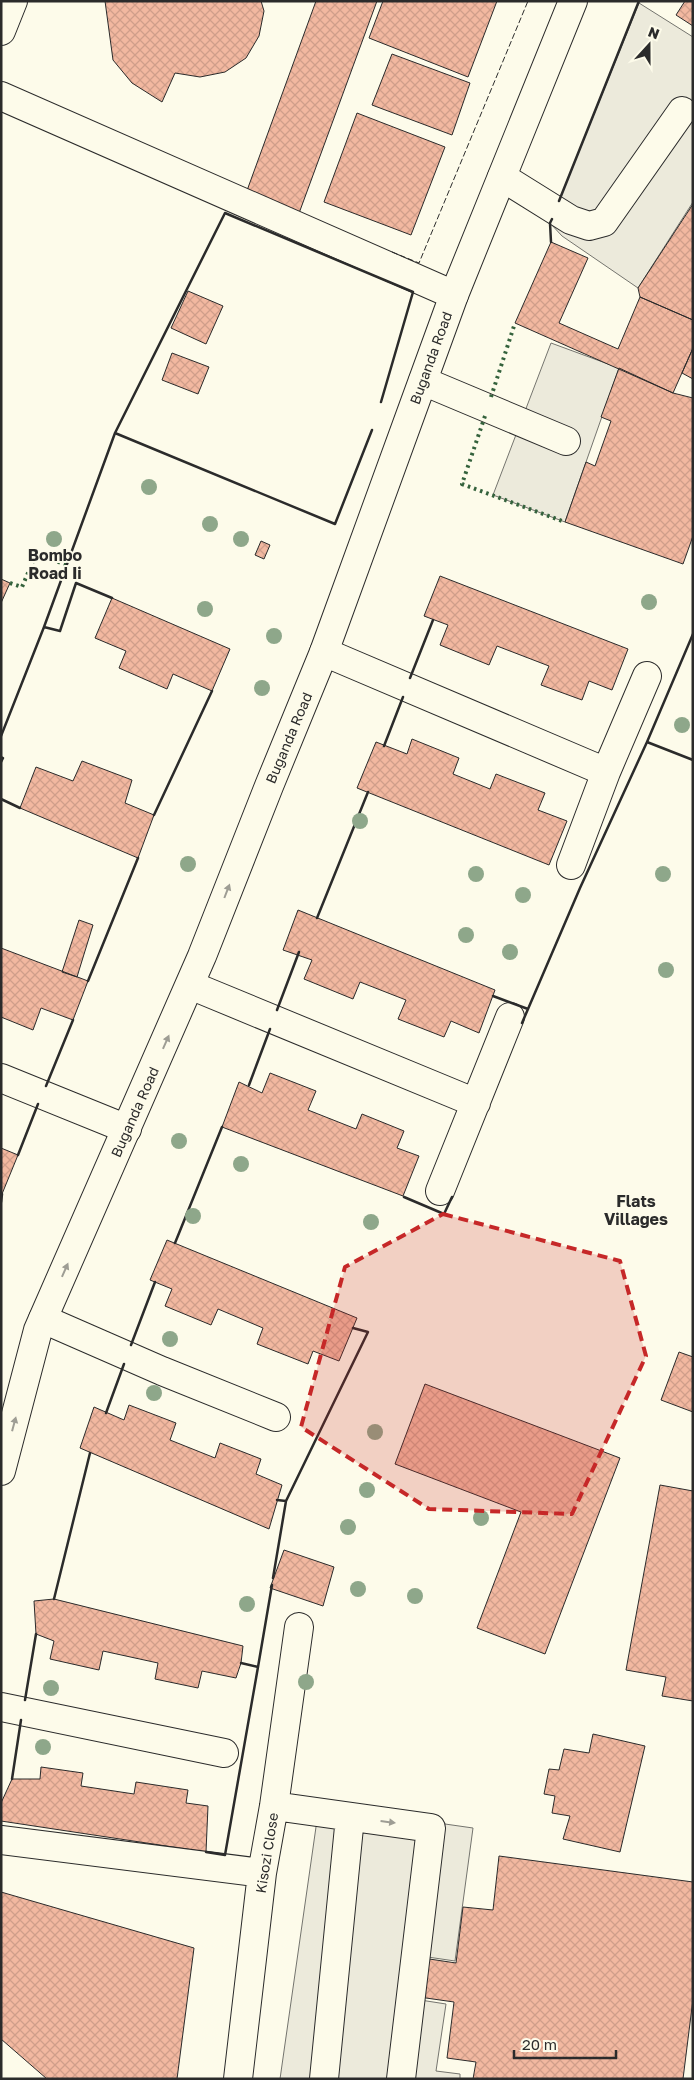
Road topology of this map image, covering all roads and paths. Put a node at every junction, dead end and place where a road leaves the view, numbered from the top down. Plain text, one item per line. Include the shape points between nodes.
1 (14, 1) edge
2 (573, 1) edge
3 (1, 31) edge
4 (1, 96) edge
5 (682, 111) dead end
6 (502, 177) junction
7 (454, 294) junction
8 (423, 381) junction
9 (566, 441) dead end
10 (324, 652) junction
11 (647, 676) dead end
12 (606, 772) junction
13 (571, 865) dead end
14 (190, 985) junction
15 (510, 1017) dead end
16 (1, 1078) edge
17 (476, 1103) junction
18 (127, 1129) junction
19 (440, 1191) dead end
20 (43, 1318) junction
21 (276, 1417) dead end
22 (1, 1471) edge
23 (299, 1628) dead end
24 (1, 1707) edge
25 (224, 1753) dead end
26 (274, 1806) junction
27 (350, 1817) junction
28 (1, 1840) edge
29 (262, 1873) junction
30 (238, 2079) edge
31 (324, 2079) edge
32 (401, 2079) edge

1 - 3 main road
2 - 6 main road, Buganda Road
4 - 7 main road
5 - 6 main road via 604,222 589,226 571,220
6 - 7 main road, Buganda Road
7 - 8 main road, Buganda Road
8 - 9 main road
8 - 10 main road, Buganda Road
10 - 12 main road
14 -> 10 main road, Buganda Road
11 - 12 main road
12 - 13 main road
14 - 17 main road
18 -> 14 main road, Buganda Road
15 - 17 main road
16 - 18 main road
17 - 19 main road
20 -> 18 main road, Buganda Road
20 - 21 main road
22 -> 20 main road, Buganda Road
23 - 26 main road, Kisozi Close
24 - 25 main road
26 - 27 main road
26 - 29 main road, Kisozi Close
27 - 31 main road
27 -> 32 main road via 431,1828
28 - 29 main road
29 - 30 main road, Kisozi Close

